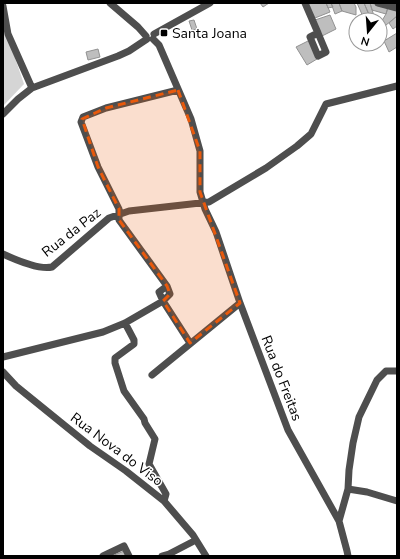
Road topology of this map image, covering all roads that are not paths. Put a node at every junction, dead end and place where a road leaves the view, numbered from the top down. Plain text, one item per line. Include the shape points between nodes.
1 (110, 3) edge
2 (210, 3) edge
3 (305, 3) edge
4 (378, 3) edge
5 (3, 6) edge
6 (117, 6) edge
7 (397, 8) edge
8 (318, 33) dead end
9 (150, 37) junction
10 (397, 86) edge
11 (32, 88) junction
12 (178, 90) junction
13 (3, 114) edge
14 (203, 203) junction
15 (118, 214) junction
16 (3, 254) edge
17 (163, 301) junction
18 (240, 303) junction
19 (125, 323) junction
20 (190, 344) junction
21 (3, 356) edge
22 (397, 371) edge
23 (3, 372) edge
24 (152, 375) dead end
25 (348, 489) junction
26 (397, 501) edge
27 (164, 502) junction
28 (339, 521) junction
29 (196, 540) junction
30 (167, 555) edge
31 (103, 556) edge
32 (128, 556) edge
33 (206, 556) edge
34 (348, 556) edge

1 - 6 street, Rua do Freitas
2 - 9 street
3 - 8 street
4 - 7 street
5 - 11 street via 8,34
6 - 9 street, Rua do Freitas
9 - 11 street via 118,56
9 - 12 street, Rua do Freitas via 159,45
10 - 14 street, Rua da Paz via 326,104 311,134 297,146 266,168 209,202
11 - 13 street
12 - 14 street, Rua do Freitas via 200,151 200,192
12 - 15 street via 106,108 83,117 86,135 98,167 119,209
14 - 15 street, Rua da Paz
14 - 18 street, Rua do Freitas via 216,232
15 - 16 street, Rua da Paz via 109,218 52,267 46,268
15 - 17 street via 119,220 167,286 159,292
17 - 19 street
17 - 20 street
18 - 20 street
18 - 28 street, Rua do Freitas via 288,430
19 - 21 street via 103,332
19 - 27 street via 134,344 115,358 115,363 124,391 155,439 150,464 166,494
20 - 24 street
22 - 25 street via 386,371 377,380 359,417
23 - 27 street, Rua Nova do Viso via 16,386 90,446
25 - 26 street
25 - 28 street
27 - 29 street, Rua Nova do Viso
28 - 34 street, Rua do Freitas
29 - 30 street
29 - 33 street, Rua Nova do Viso
31 - 32 street via 124,546

